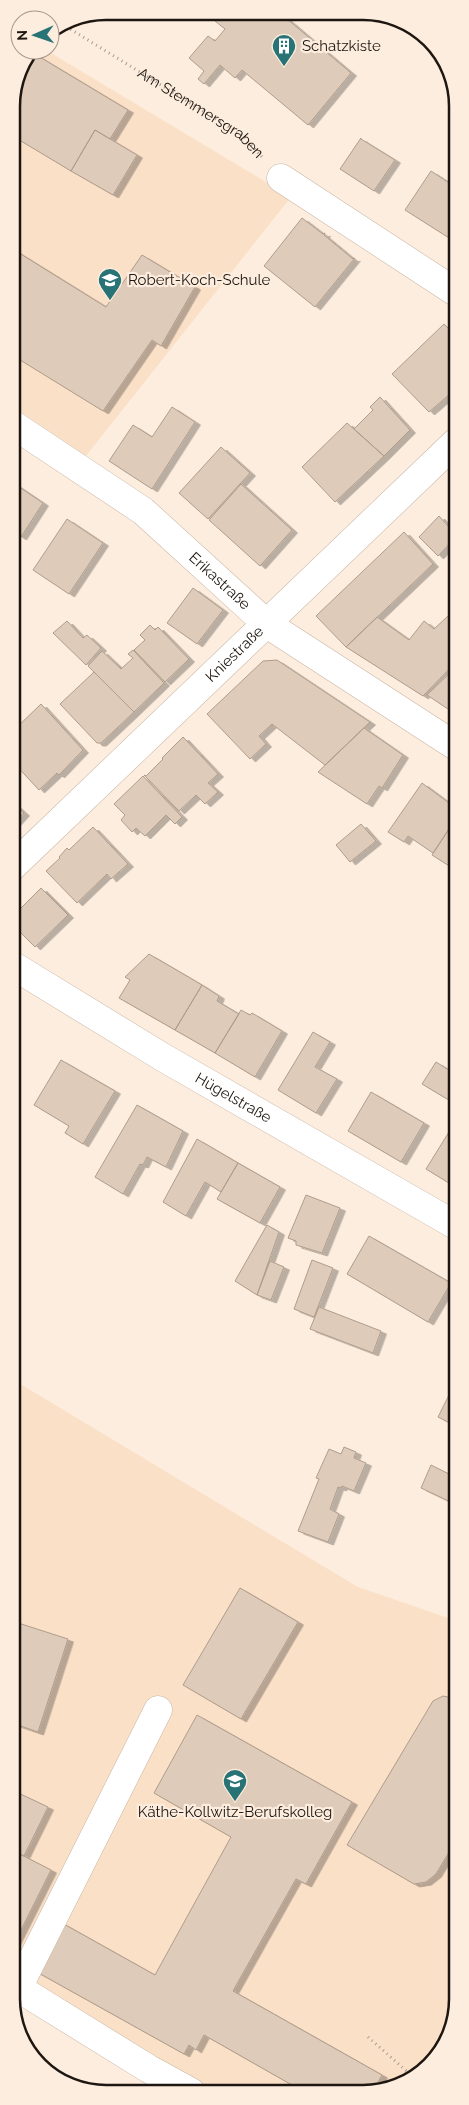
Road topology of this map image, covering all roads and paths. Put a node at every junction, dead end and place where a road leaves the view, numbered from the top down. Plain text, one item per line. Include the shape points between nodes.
1 (70, 29) edge
2 (281, 178) joint
3 (449, 288) edge
4 (20, 429) edge
5 (449, 449) edge
6 (266, 624) junction
7 (449, 742) edge
8 (20, 859) edge
9 (20, 971) edge
10 (449, 1221) edge
11 (158, 1710) dead end
12 (20, 1978) edge
13 (20, 1991) edge
14 (368, 2037) dead end
15 (408, 2072) edge
16 (178, 2085) edge

1 - 2 path, Am Stemmersgraben via 242,135
2 - 3 street
4 - 6 street, Erikastraße via 143,510
5 - 6 street, Kniestraße
6 - 7 street, Erikastraße
6 - 8 street, Kniestraße
9 - 10 street, Hügelstraße via 164,1058
11 - 12 street
13 - 16 street
14 - 15 path

